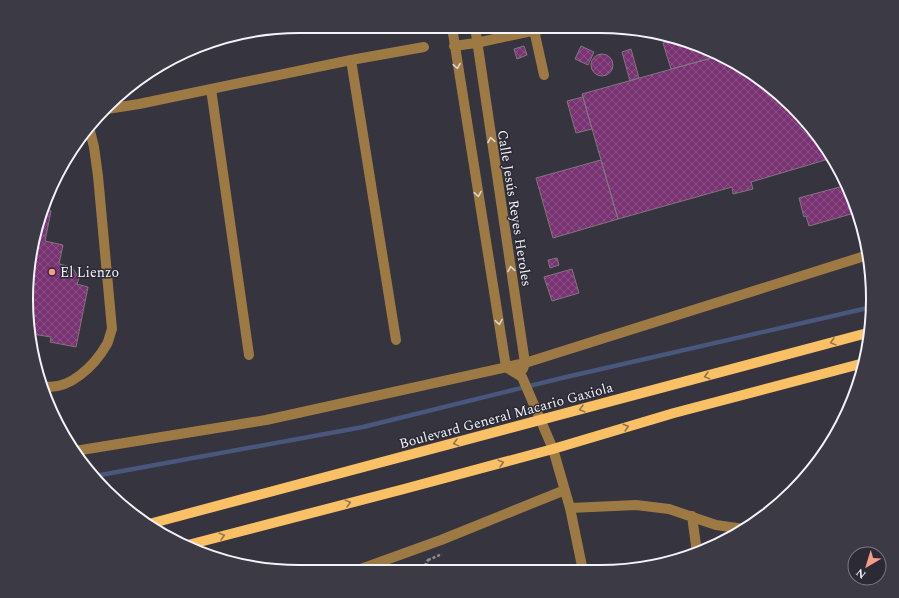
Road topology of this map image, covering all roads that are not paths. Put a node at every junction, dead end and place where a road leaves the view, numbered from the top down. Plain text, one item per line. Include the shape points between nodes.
1 (453, 33) edge
2 (475, 33) edge
3 (521, 33) edge
4 (535, 33) edge
5 (476, 43) junction
6 (454, 46) junction
7 (424, 48) dead end
8 (351, 60) junction
9 (544, 75) dead end
10 (211, 89) junction
11 (115, 108) edge
12 (90, 134) edge
13 (863, 257) edge
14 (864, 334) edge
15 (396, 340) dead end
16 (249, 355) dead end
17 (525, 363) junction
18 (858, 365) edge
19 (506, 367) junction
20 (523, 379) junction
21 (48, 387) edge
22 (541, 420) junction
23 (553, 449) junction
24 (80, 450) edge
25 (565, 490) junction
26 (570, 508) junction
27 (692, 516) junction
28 (155, 522) edge
29 (735, 528) edge
30 (194, 543) edge
31 (696, 547) edge
32 (372, 565) edge
33 (582, 565) edge

1 - 6 street
2 - 5 street, Calle Jesús Reyes Heroles
3 - 5 street
4 - 9 street
5 - 6 street
17 -> 5 street, Calle Jesús Reyes Heroles
6 -> 19 street
7 - 8 street
8 - 10 street
8 - 15 street
10 - 11 street
10 - 16 street
12 - 21 street via 98,176 112,329 96,361 80,376 63,384
13 - 17 street
14 -> 22 main road, Boulevard General Macario Gaxiola
17 - 19 street
17 - 20 street, Calle Jesús Reyes Heroles
23 -> 18 main road
19 - 20 street
19 - 24 street via 266,420
20 - 22 street
22 - 23 street
22 -> 28 main road, Boulevard General Macario Gaxiola
23 - 25 street
30 -> 23 main road
25 - 26 street
25 - 32 street
26 - 27 street via 636,505 669,509
26 - 33 street
27 - 29 street via 716,525
27 - 31 street

